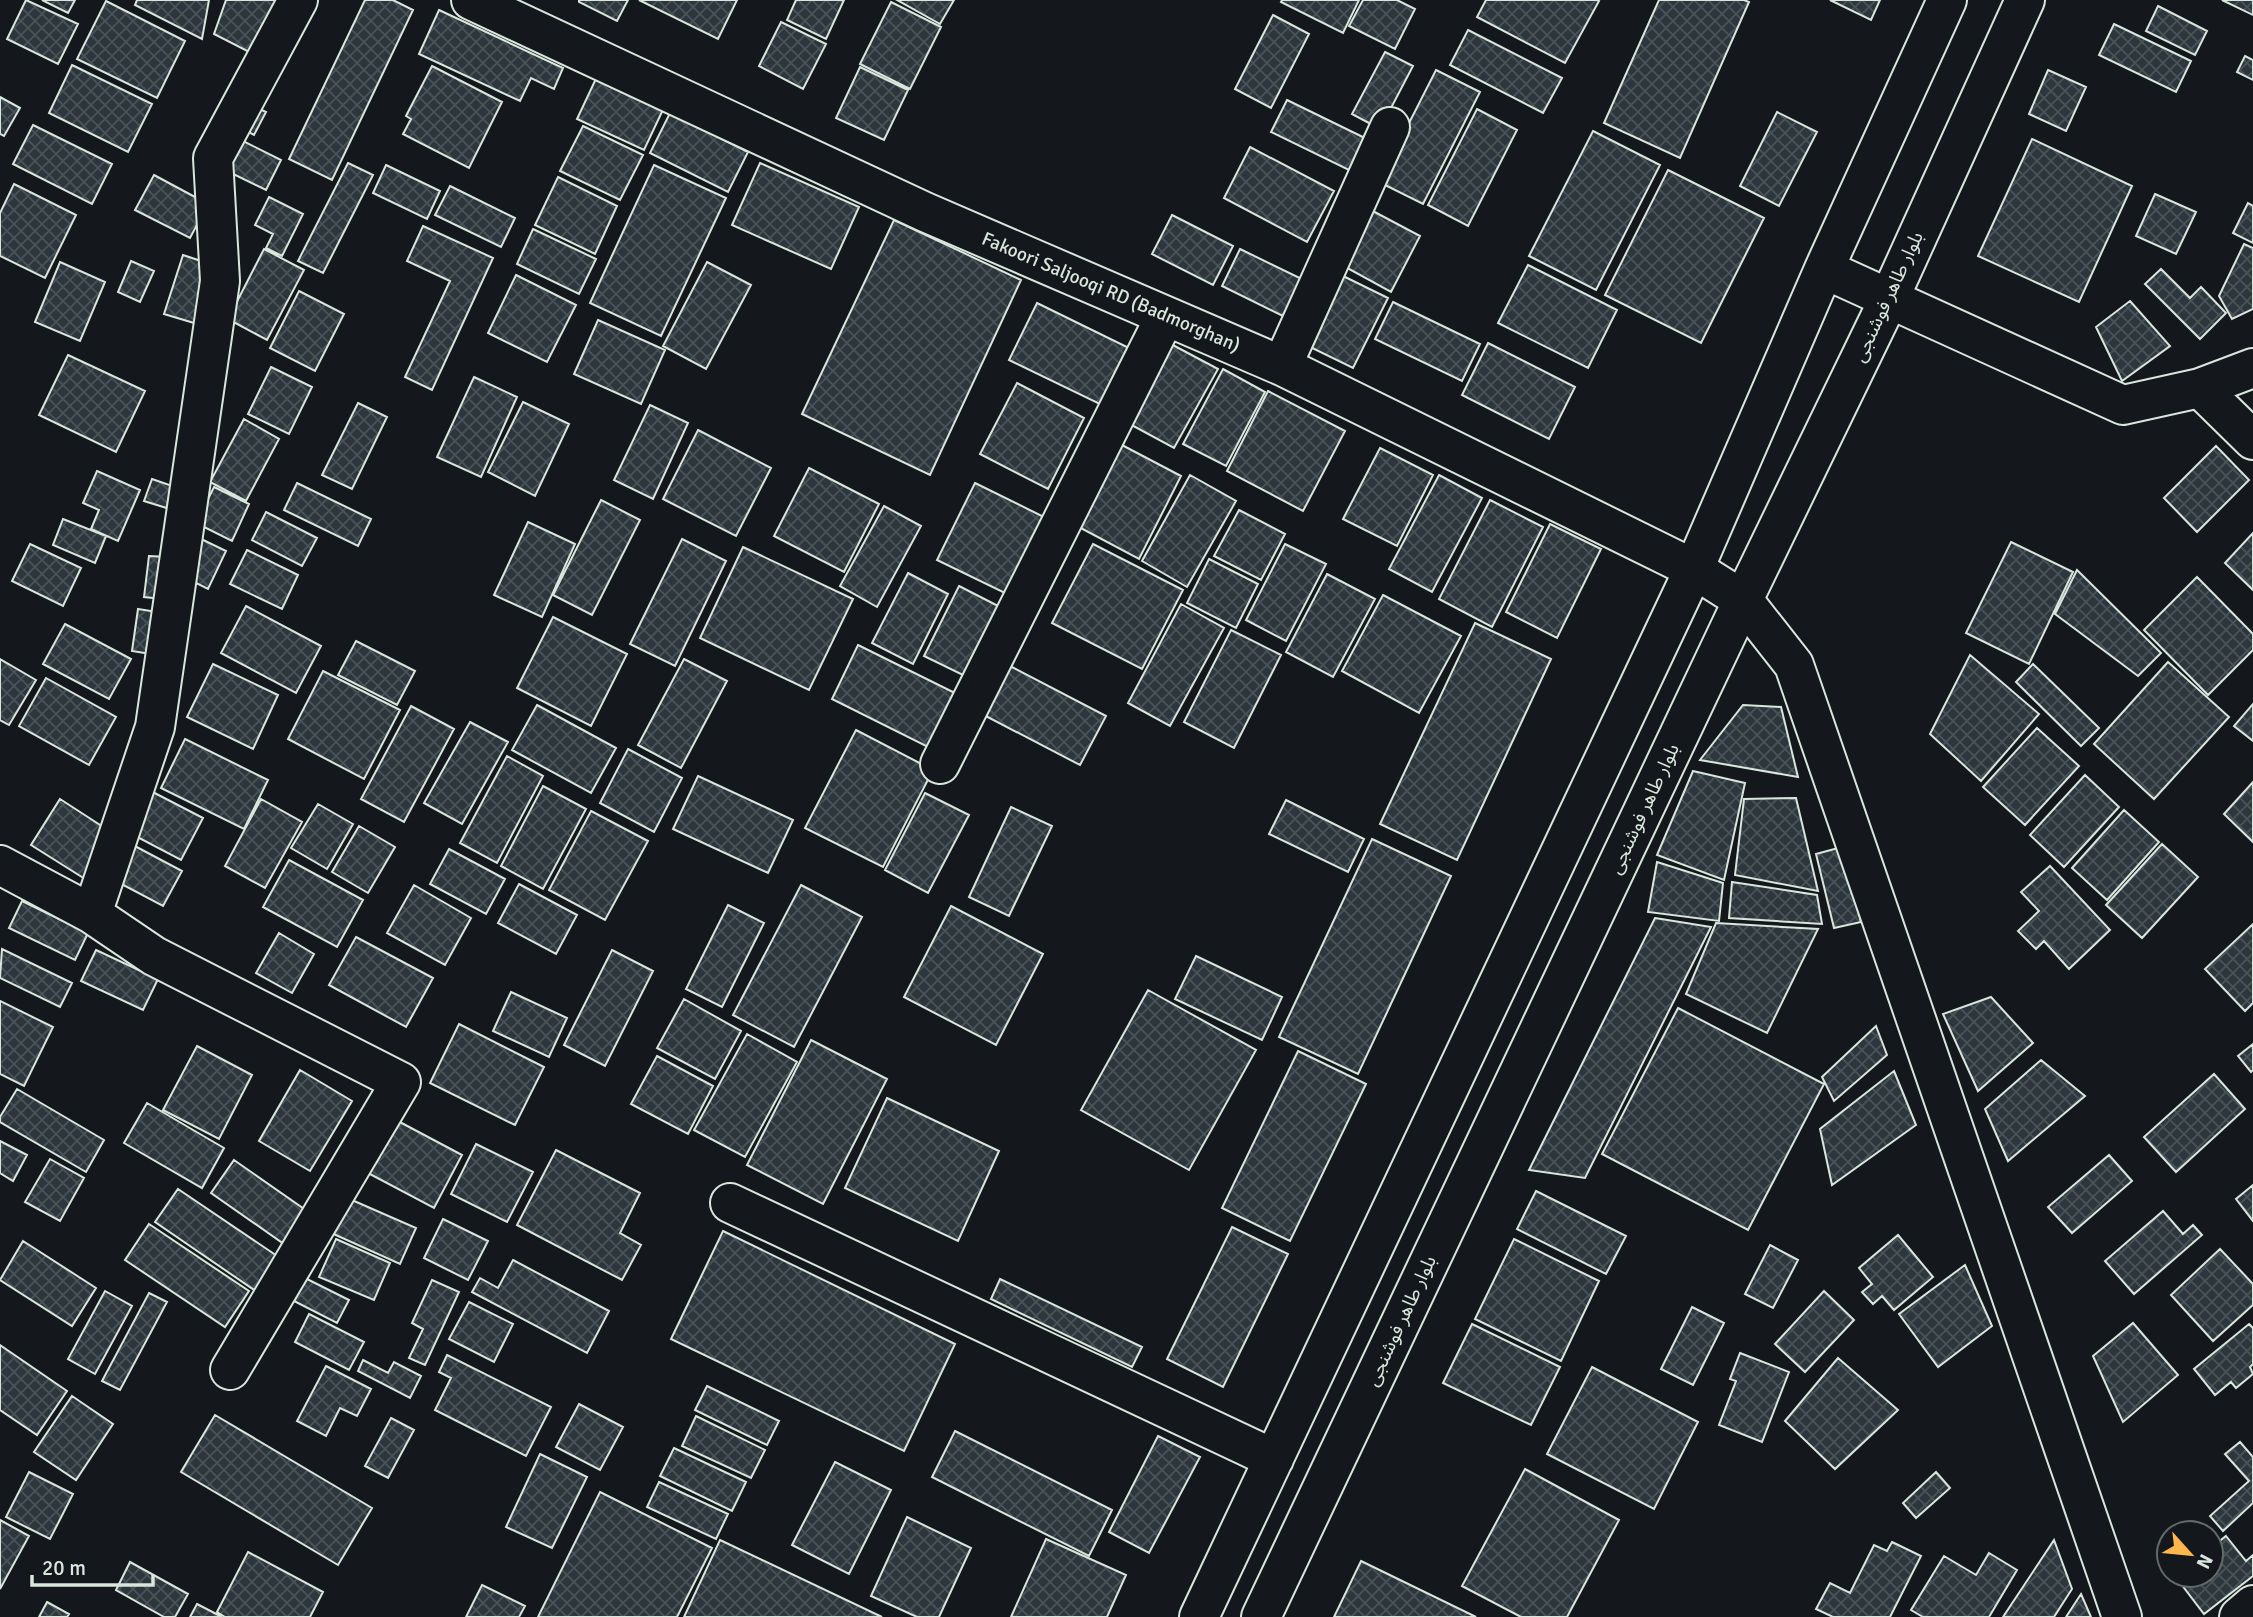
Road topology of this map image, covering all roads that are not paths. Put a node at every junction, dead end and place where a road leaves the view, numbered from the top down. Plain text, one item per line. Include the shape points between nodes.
1 (298, 0) edge
2 (471, 0) edge
3 (1947, 0) edge
4 (2025, 0) edge
5 (1390, 127) dead end
6 (1824, 269) junction
7 (1889, 299) junction
8 (1166, 317) junction
9 (1282, 366) junction
10 (2253, 368) edge
11 (2200, 387) junction
12 (2253, 440) edge
13 (1694, 569) junction
14 (1743, 600) junction
15 (940, 764) dead end
16 (0, 865) edge
17 (92, 914) junction
18 (730, 1203) dead end
19 (230, 1370) dead end
20 (1274, 1459) junction
21 (2253, 1605) edge
22 (1199, 1617) edge
23 (1261, 1617) edge
24 (2122, 1617) edge
25 (2239, 1617) edge

1 - 17 street via 214,158 220,281 155,727
2 - 8 street, Fakoori Saljooqi RD (Badmorghan) via 925,212
3 - 6 street
4 - 7 street, بلوار طاهر فوشنجی
5 - 9 street
6 - 7 street
6 - 13 street
7 - 11 street via 2123,405
7 - 14 street, بلوار طاهر فوشنجی
8 - 9 street, Fakoori Saljooqi RD (Badmorghan)
8 - 15 street
9 - 13 street, Fakoori Saljooqi RD (Badmorghan)
10 - 11 street
11 - 12 street
13 - 14 street, Fakoori Saljooqi RD (Badmorghan)
13 - 20 street
14 - 23 street, بلوار طاهر فوشنجی
14 - 24 street, Fakoori Saljooqi RD (Badmorghan) via 1794,665
16 - 17 street
17 - 19 street via 154,956 401,1082
18 - 20 street
20 - 22 street
21 - 25 street

